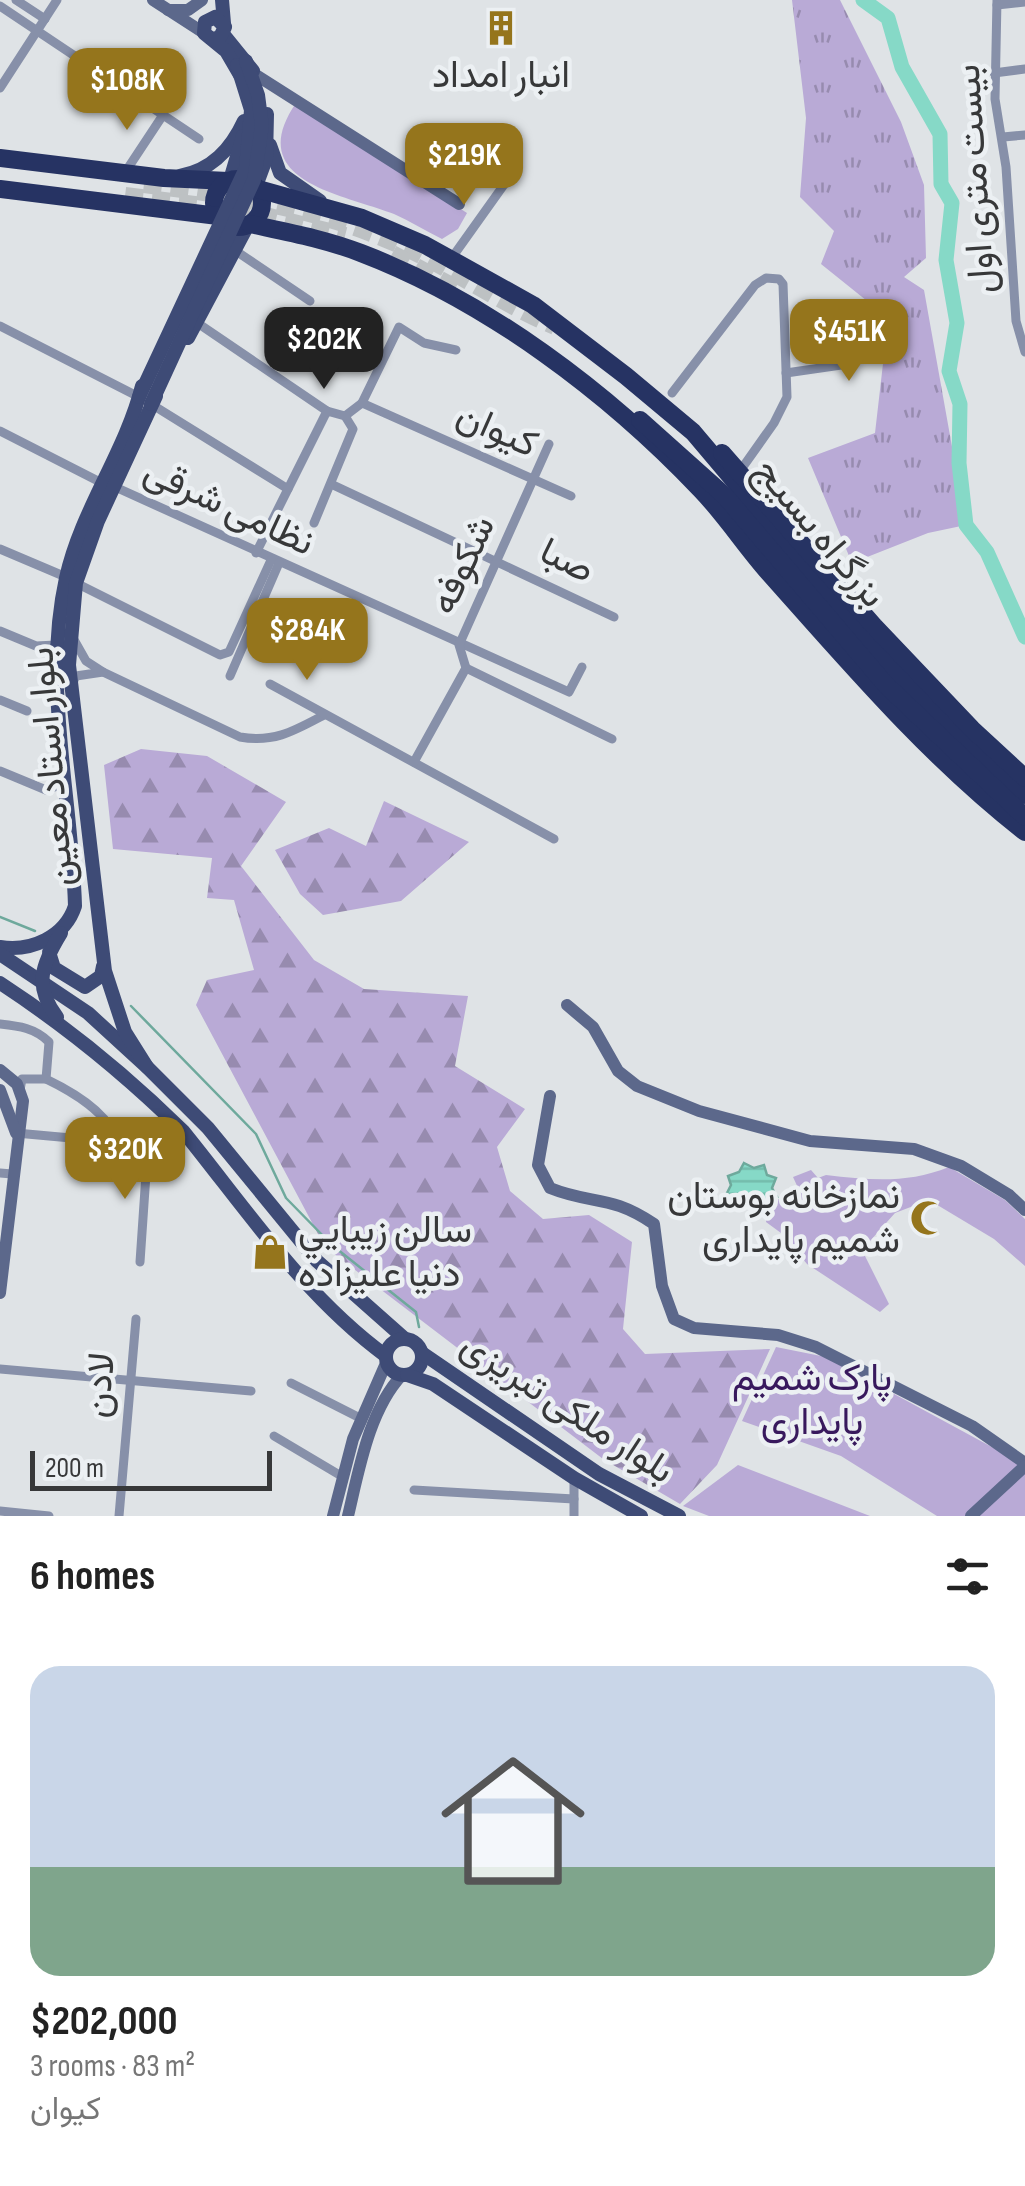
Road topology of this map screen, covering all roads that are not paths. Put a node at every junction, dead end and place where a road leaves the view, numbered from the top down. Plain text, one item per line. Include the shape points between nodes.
1 (16, 0) edge
2 (57, 0) edge
3 (152, 0) edge
4 (205, 0) edge
5 (222, 0) edge
6 (997, 2) edge
7 (1025, 2) edge
8 (0, 6) edge
9 (168, 10) junction
10 (45, 19) junction
11 (214, 29) junction
12 (38, 30) junction
13 (241, 63) junction
14 (1025, 69) edge
15 (994, 72) junction
16 (256, 75) junction
17 (0, 88) edge
18 (163, 115) junction
19 (244, 121) junction
20 (268, 135) junction
21 (1025, 135) edge
22 (1003, 137) junction
23 (200, 139) dead end
24 (0, 158) edge
25 (124, 174) junction
26 (164, 178) junction
27 (508, 179) dead end
28 (184, 180) junction
29 (229, 180) junction
30 (257, 188) junction
31 (2, 193) edge
32 (284, 196) junction
33 (459, 204) dead end
34 (1025, 210) edge
35 (180, 211) junction
36 (1010, 211) junction
37 (343, 212) junction
38 (218, 217) junction
39 (249, 224) junction
40 (276, 230) junction
41 (233, 249) junction
42 (451, 259) junction
43 (310, 301) dead end
44 (196, 322) junction
45 (0, 326) edge
46 (892, 340) dead end
47 (456, 350) dead end
48 (1025, 352) edge
49 (786, 373) junction
50 (598, 392) junction
51 (672, 393) dead end
52 (145, 400) junction
53 (362, 403) junction
54 (328, 411) junction
55 (345, 416) junction
56 (0, 431) edge
57 (693, 432) junction
58 (549, 444) dead end
59 (740, 470) junction
60 (534, 480) junction
61 (106, 484) junction
62 (331, 484) junction
63 (288, 488) junction
64 (571, 496) dead end
65 (314, 524) dead end
66 (0, 548) edge
67 (256, 553) junction
68 (275, 562) junction
69 (500, 562) junction
70 (71, 580) junction
71 (614, 617) dead end
72 (0, 631) edge
73 (70, 632) junction
74 (56, 645) junction
75 (458, 645) junction
76 (582, 667) dead end
77 (466, 668) junction
78 (103, 672) junction
79 (230, 676) dead end
80 (270, 684) dead end
81 (70, 688) junction
82 (0, 700) edge
83 (27, 711) dead end
84 (324, 716) junction
85 (612, 739) dead end
86 (414, 762) junction
87 (0, 771) edge
88 (1025, 778) edge
89 (65, 782) junction
90 (1025, 795) edge
91 (1025, 816) edge
92 (1025, 832) edge
93 (554, 839) dead end
94 (72, 916) junction
95 (0, 951) edge
96 (49, 952) junction
97 (104, 958) junction
98 (0, 983) edge
99 (566, 1005) dead end
100 (0, 1024) edge
101 (67, 1029) junction
102 (147, 1067) junction
103 (0, 1070) edge
104 (46, 1079) junction
105 (0, 1090) edge
106 (20, 1092) junction
107 (550, 1096) dead end
108 (16, 1133) junction
109 (116, 1142) junction
110 (6, 1174) edge
111 (1025, 1210) edge
112 (140, 1262) dead end
113 (0, 1292) edge
114 (356, 1296) junction
115 (136, 1319) dead end
116 (340, 1320) junction
117 (405, 1339) junction
118 (422, 1353) junction
119 (386, 1358) junction
120 (0, 1369) edge
121 (405, 1375) junction
122 (131, 1380) junction
123 (291, 1382) dead end
124 (251, 1392) dead end
125 (360, 1418) junction
126 (274, 1436) dead end
127 (1024, 1464) edge
128 (342, 1477) junction
129 (574, 1478) junction
130 (414, 1490) dead end
131 (574, 1499) junction
132 (0, 1511) edge
133 (49, 1516) edge
134 (119, 1516) edge
135 (332, 1516) edge
136 (348, 1516) edge
137 (574, 1516) edge
138 (641, 1516) edge
139 (679, 1516) edge
140 (971, 1516) edge

1 - 10 street
2 - 10 street
3 - 9 street
4 - 9 street via 188,10
4 - 11 main road
5 - 11 main road
6 - 7 street
6 - 15 street, بیست متری اول
8 - 12 street
9 - 11 street
10 - 12 street
11 - 13 main road
12 - 17 street
12 - 18 street
13 - 16 main road
13 - 19 main road
13 - 52 main road, bridge via 258,95 262,126 254,180
14 - 15 street
15 - 22 street, بیست متری اول
16 - 20 main road
16 - 33 street
18 - 23 street
18 - 25 street
19 - 26 main road via 227,151 210,164
19 - 29 main road
20 - 30 main road
20 - 37 main road via 280,174
21 - 22 street
22 - 36 street, بیست متری اول
24 - 25 highway
25 - 26 highway
26 - 28 highway
27 - 42 street
28 - 29 highway
28 - 35 highway via 189,197
29 - 30 highway
29 - 38 highway via 214,196
30 - 32 highway, بزرگراه بسیج
30 - 39 highway via 260,212
31 - 35 highway
32 - 37 highway, بزرگراه بسیج
32 - 40 highway via 274,211
34 - 36 street
35 - 38 highway
36 - 48 street, بیست متری اول via 1016,322
37 - 42 highway, بزرگراه بسیج
38 - 39 highway via 232,226
38 - 52 main road via 173,309
39 - 40 highway
39 - 41 main road
40 - 50 highway via 392,266 540,350
41 - 43 street
41 - 44 main road
42 - 57 highway, بزرگراه بسیج via 532,305
44 - 52 main road
44 - 54 street
45 - 52 street
46 - 49 street via 848,364
47 - 53 street via 424,343 399,327
49 - 51 street via 784,284 766,278
49 - 59 street via 782,411
50 - 91 highway, بزرگراه بسیج via 689,460 886,685
50 - 92 highway via 700,490 882,700
52 - 61 main road, بلوار استاد معین
52 - 63 street
53 - 55 street
53 - 60 street, کیوان
54 - 55 street
54 - 63 street
55 - 62 street via 354,430
56 - 61 street, نظامی شرقی
57 - 59 highway
57 - 90 highway, بزرگراه بسیج via 890,666
58 - 60 street, شکوفه
59 - 88 highway via 874,626
60 - 64 street, کیوان
60 - 69 street, شکوفه
61 - 67 street, نظامی شرقی
61 - 70 main road, بلوار استاد معین
62 - 65 street
62 - 69 street, صبا
63 - 67 street
66 - 70 street
67 - 68 street, نظامی شرقی
68 - 70 street via 229,652 220,654
68 - 75 street, نظامی شرقی
68 - 79 street
69 - 71 street, صبا
69 - 75 street, شکوفه
70 - 73 main road, بلوار استاد معین
70 - 74 main road, بلوار استاد معین
72 - 74 street via 36,646
73 - 78 street via 86,661
73 - 81 main road, بلوار استاد معین
74 - 89 main road, بلوار استاد معین
75 - 76 street, نظامی شرقی via 569,692
75 - 77 street, شکوفه
77 - 85 street
77 - 86 street, شکوفه
78 - 81 street via 76,676
78 - 84 street via 240,737 282,737
80 - 84 street
81 - 97 main road, بلوار استاد معین
82 - 83 street
84 - 86 street
86 - 93 street
87 - 89 street via 46,790
89 - 94 main road, بلوار استاد معین
94 - 95 main road, بلوار استاد معین via 48,940
94 - 96 main road
95 - 102 main road, بلوار ملکى تبریزى via 88,1013
96 - 97 main road via 54,968 85,987 101,976
96 - 101 main road via 40,986
97 - 102 main road, بلوار استاد معین via 125,1032
98 - 101 main road
99 - 111 street via 593,1026 618,1072 637,1086 699,1111 810,1141 914,1149 961,1166
100 - 104 street via 32,1030 48,1042
101 - 116 main road via 183,1131
102 - 114 main road, بلوار ملکى تبریزى via 208,1128 287,1229
103 - 106 street
104 - 106 street via 22,1078
104 - 109 street via 103,1118
105 - 108 street
106 - 108 street
107 - 127 street via 538,1165 550,1188 625,1204 654,1224 674,1319 816,1347 972,1426
108 - 109 street
108 - 110 street
109 - 112 street via 148,1145
110 - 113 street
114 - 116 main road via 358,1312
114 - 117 main road, بلوار ملکى تبریزى
115 - 122 street, لادن
116 - 119 main road
117 - 118 main road
117 - 119 main road via 390,1345
118 - 121 main road via 421,1364
118 - 139 main road, بلوار ملکى تبریزى via 600,1474
119 - 121 main road
119 - 125 street
120 - 122 street
121 - 129 main road, بلوار ملکى تبریزى via 433,1384
121 - 136 street via 390,1388 376,1420
122 - 124 street
122 - 134 street, لادن
123 - 125 street
125 - 128 street
126 - 128 street
127 - 140 street
128 - 135 street
129 - 131 street
129 - 138 main road, بلوار ملکى تبریزى
130 - 131 street
131 - 137 street
132 - 133 street

